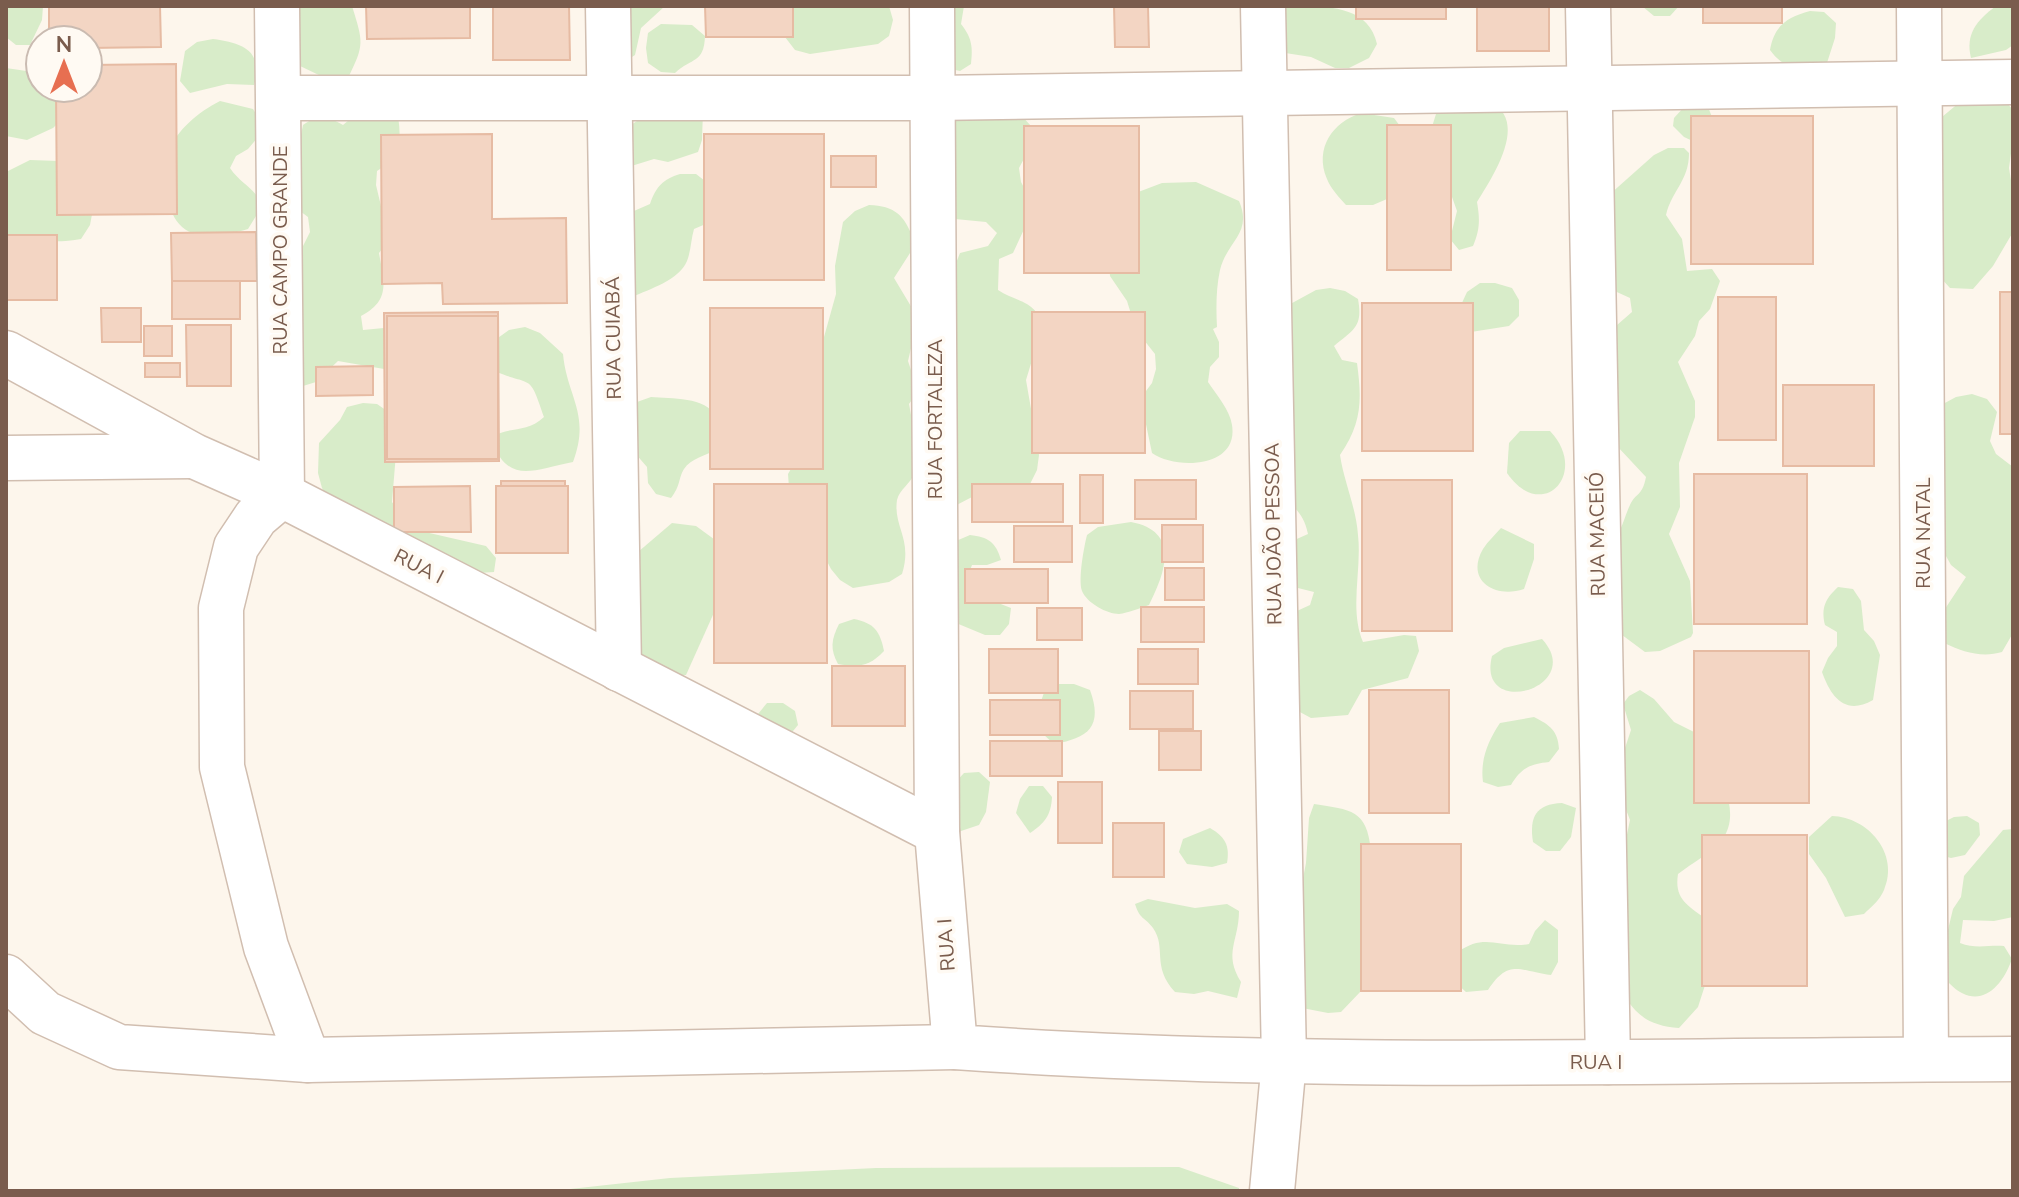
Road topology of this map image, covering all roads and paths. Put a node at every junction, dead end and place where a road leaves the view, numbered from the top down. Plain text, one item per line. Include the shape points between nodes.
1 (277, 6) edge
2 (608, 6) edge
3 (932, 6) edge
4 (1263, 6) edge
5 (1588, 6) edge
6 (1919, 6) edge
7 (2013, 82) edge
8 (1920, 85) junction
9 (1588, 90) junction
10 (1264, 94) junction
11 (279, 98) junction
12 (934, 98) junction
13 (609, 99) junction
14 (6, 353) edge
15 (194, 456) junction
16 (6, 458) edge
17 (282, 495) junction
18 (619, 669) junction
19 (937, 832) junction
20 (6, 977) edge
21 (955, 1047) junction
22 (1926, 1059) junction
23 (2013, 1059) edge
24 (308, 1060) junction
25 (1284, 1061) junction
26 (1608, 1062) junction
27 (1272, 1191) edge

1 - 11 street, RUA CAMPO GRANDE
2 - 13 street, RUA CUIABÁ
3 - 12 street, RUA FORTALEZA
4 - 10 street, RUA JOÃO PESSOA
5 - 9 street, RUA MACEIÓ
6 - 8 street, RUA NATAL
7 - 8 street
8 - 9 street
8 - 22 street, RUA NATAL
9 - 10 street
9 - 26 street, RUA MACEIÓ
10 - 12 street
10 - 25 street, RUA JOÃO PESSOA
11 - 13 street
11 - 17 street, RUA CAMPO GRANDE
12 - 13 street
12 - 19 street, RUA FORTALEZA
13 - 18 street, RUA CUIABÁ
14 - 15 street, RUA I
15 - 16 street
15 - 17 street, RUA I
17 - 18 street, RUA I
17 - 24 street via 256,517 236,547 221,608 222,767 266,947
18 - 19 street, RUA I
19 - 21 street, RUA I
20 - 24 street via 45,1013 119,1047
21 - 24 street
21 - 25 street, RUA I
22 - 23 street, RUA I
22 - 26 street, RUA I
25 - 26 street, RUA I
25 - 27 street, RUA JOÃO PESSOA

